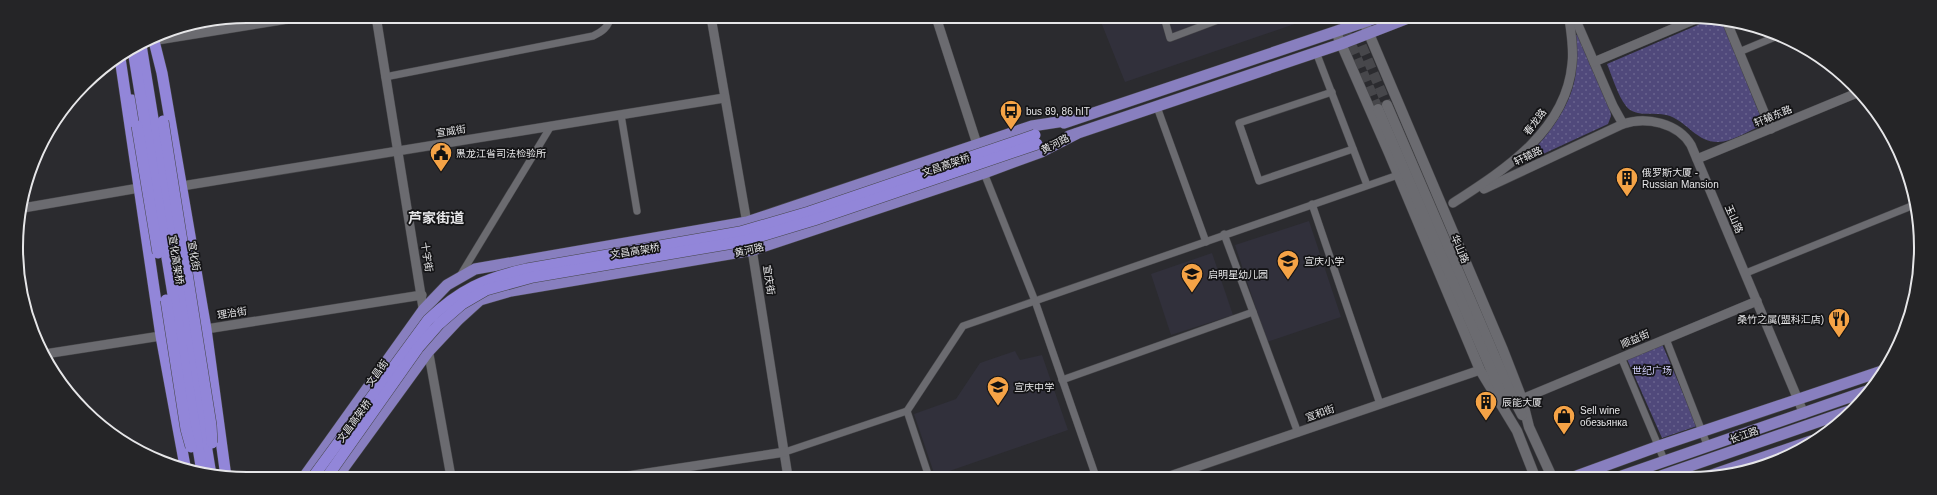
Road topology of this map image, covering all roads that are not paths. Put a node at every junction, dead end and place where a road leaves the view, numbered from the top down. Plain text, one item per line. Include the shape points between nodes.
1 (261, 23) edge
2 (377, 23) edge
3 (608, 23) edge
4 (712, 23) edge
5 (938, 23) edge
6 (1166, 23) edge
7 (1210, 23) edge
8 (1361, 23) edge
9 (1364, 23) edge
10 (1396, 23) edge
11 (1569, 23) edge
12 (1577, 23) edge
13 (1686, 23) edge
14 (1729, 26) edge
15 (1336, 32) junction
16 (1369, 34) junction
17 (170, 37) edge
18 (1771, 39) edge
19 (152, 44) edge
20 (1341, 44) junction
21 (151, 45) edge
22 (142, 49) edge
23 (1316, 52) junction
24 (1739, 52) junction
25 (134, 54) edge
26 (122, 62) edge
27 (122, 62) edge
28 (1594, 62) junction
29 (385, 77) junction
30 (1332, 92) junction
31 (1853, 94) edge
32 (724, 98) junction
33 (1157, 107) junction
34 (621, 115) junction
35 (1071, 120) junction
36 (1623, 124) junction
37 (551, 126) junction
38 (1771, 129) junction
39 (1076, 134) junction
40 (1036, 140) junction
41 (977, 144) junction
42 (1353, 149) junction
43 (398, 151) junction
44 (1697, 159) junction
45 (984, 173) junction
46 (1398, 175) junction
47 (1367, 185) junction
48 (182, 186) junction
49 (138, 188) junction
50 (1453, 203) junction
51 (1312, 204) junction
52 (1910, 206) edge
53 (27, 207) edge
54 (1442, 208) junction
55 (637, 211) dead end
56 (747, 222) junction
57 (1224, 234) junction
58 (1206, 242) junction
59 (753, 250) junction
60 (1746, 273) junction
61 (460, 277) junction
62 (422, 295) junction
63 (1035, 301) junction
64 (1757, 301) junction
65 (424, 309) junction
66 (1253, 312) junction
67 (206, 329) junction
68 (161, 336) junction
69 (1666, 338) junction
70 (428, 352) junction
71 (49, 353) edge
72 (1621, 357) junction
73 (1480, 370) junction
74 (1875, 373) edge
75 (1062, 380) junction
76 (1860, 394) edge
77 (1522, 399) junction
78 (1799, 400) junction
79 (1380, 404) junction
80 (907, 411) junction
81 (1804, 414) junction
82 (1840, 414) edge
83 (1529, 427) junction
84 (1517, 431) junction
85 (1298, 432) junction
86 (1703, 432) junction
87 (1659, 446) junction
88 (1708, 447) junction
89 (1791, 448) edge
90 (785, 452) junction
91 (1665, 462) junction
92 (184, 463) edge
93 (198, 466) edge
94 (201, 467) edge
95 (1732, 468) edge
96 (211, 469) edge
97 (212, 469) edge
98 (225, 471) edge
99 (308, 472) edge
100 (317, 472) edge
101 (331, 472) edge
102 (341, 472) edge
103 (451, 472) edge
104 (664, 472) edge
105 (787, 472) edge
106 (927, 472) edge
107 (1094, 472) edge
108 (1182, 472) edge
109 (1533, 472) edge
110 (1550, 472) edge
111 (1588, 472) edge
112 (1634, 472) edge
113 (1672, 472) edge

1 - 17 street
2 - 29 street, 十字街
3 - 29 street via 604,30 593,36
4 - 32 street, 宣庆街
5 - 41 street
6 - 7 street via 1170,38
8 - 15 main road, 黄河路
9 - 16 main road, 华山路
10 - 16 main road, 黄河路
11 - 50 street, 春龙路 via 1571,74 1562,102 1553,116 1527,150
12 - 28 street
13 - 28 street
14 - 24 street
15 - 20 main road
15 - 35 main road, 黄河路
16 - 20 main road, 黄河路
16 - 54 main road, 华山路
18 - 24 street
19 - 48 highway, 宣化街 via 162,73
20 - 23 main road, 黄河路
20 - 46 main road
21 - 97 highway, bridge via 211,425
22 - 96 highway, 宣化高架桥, bridge
23 - 30 street
23 - 33 main road, 黄河路
24 - 38 street
25 - 94 highway, 宣化高架桥, bridge
26 - 93 highway, bridge via 138,126 186,429
27 - 49 highway
28 - 36 street
29 - 43 street, 十字街
30 - 42 street
30 - 42 street via 1239,123 1260,181
31 - 38 street, 轩辕东路
32 - 34 street, 宣威街
32 - 56 street, 宣庆街
33 - 39 main road, 黄河路
33 - 58 street
34 - 37 street, 宣威街
34 - 55 street
35 - 40 main road, 黄河路
35 - 41 main road, 黄河路 via 1032,126
36 - 44 street, 玉山路 via 1646,121 1669,126 1686,137
36 - 50 street, 轩辕路
37 - 43 street, 宣威街
37 - 61 street
38 - 44 street, 轩辕东路
39 - 40 main road, 黄河路
39 - 45 main road, 黄河路 via 1040,152
40 - 100 highway, 文昌高架桥, bridge via 740,232 527,269 475,284 446,303 428,320
40 - 101 highway, 文昌高架桥, bridge via 807,222 745,241 533,277 486,290 462,304 434,329
41 - 56 main road, 黄河路
42 - 47 street
43 - 48 street, 宣威街
43 - 62 street, 十字街
44 - 60 street, 玉山路
45 - 59 main road, 黄河路
45 - 63 street
46 - 47 street
46 - 73 main road
47 - 51 street
48 - 67 highway, 宣化街
49 - 53 street
49 - 68 highway
50 - 54 street, 轩辕路
51 - 57 street
51 - 79 street
52 - 60 street
54 - 77 main road, 华山路
56 - 59 street, 宣庆街
56 - 61 main road, 黄河路 via 475,269
57 - 58 street
57 - 66 street
58 - 63 street
59 - 70 main road, 黄河路 via 511,291 480,300
59 - 90 street, 宣庆街
60 - 64 street, 玉山路
61 - 65 main road, 黄河路 via 437,294
62 - 65 street, 十字街
62 - 67 street, 理治街
63 - 75 street
63 - 80 street via 963,326
64 - 69 street, 顺益街
64 - 78 street, 玉山路
65 - 70 street, 十字街
65 - 99 main road, 文昌街
66 - 75 street
66 - 85 street
67 - 68 street, 理治街
67 - 98 highway, 宣化街
68 - 71 street, 理治街
68 - 92 highway
69 - 72 street, 顺益街
69 - 86 street
70 - 102 main road
70 - 103 street, 十字街
72 - 77 street, 顺益街
72 - 87 street
73 - 79 street, 宣和街
73 - 84 main road
74 - 78 main road
75 - 107 street
76 - 81 main road, 长江路
77 - 83 main road, 华山路
78 - 81 street, 玉山路
78 - 86 main road
79 - 85 street, 宣和街
80 - 90 street
80 - 106 street
81 - 88 main road, 长江路
82 - 113 main road, 长江路
83 - 84 main road via 1510,394 1382,107
83 - 110 main road, 华山路
84 - 109 main road
85 - 108 street, 宣和街
86 - 87 main road
86 - 88 street
87 - 91 street
87 - 111 main road
88 - 91 main road, 长江路
89 - 95 main road
90 - 104 street
90 - 105 street, 宣庆街
91 - 112 main road, 长江路

